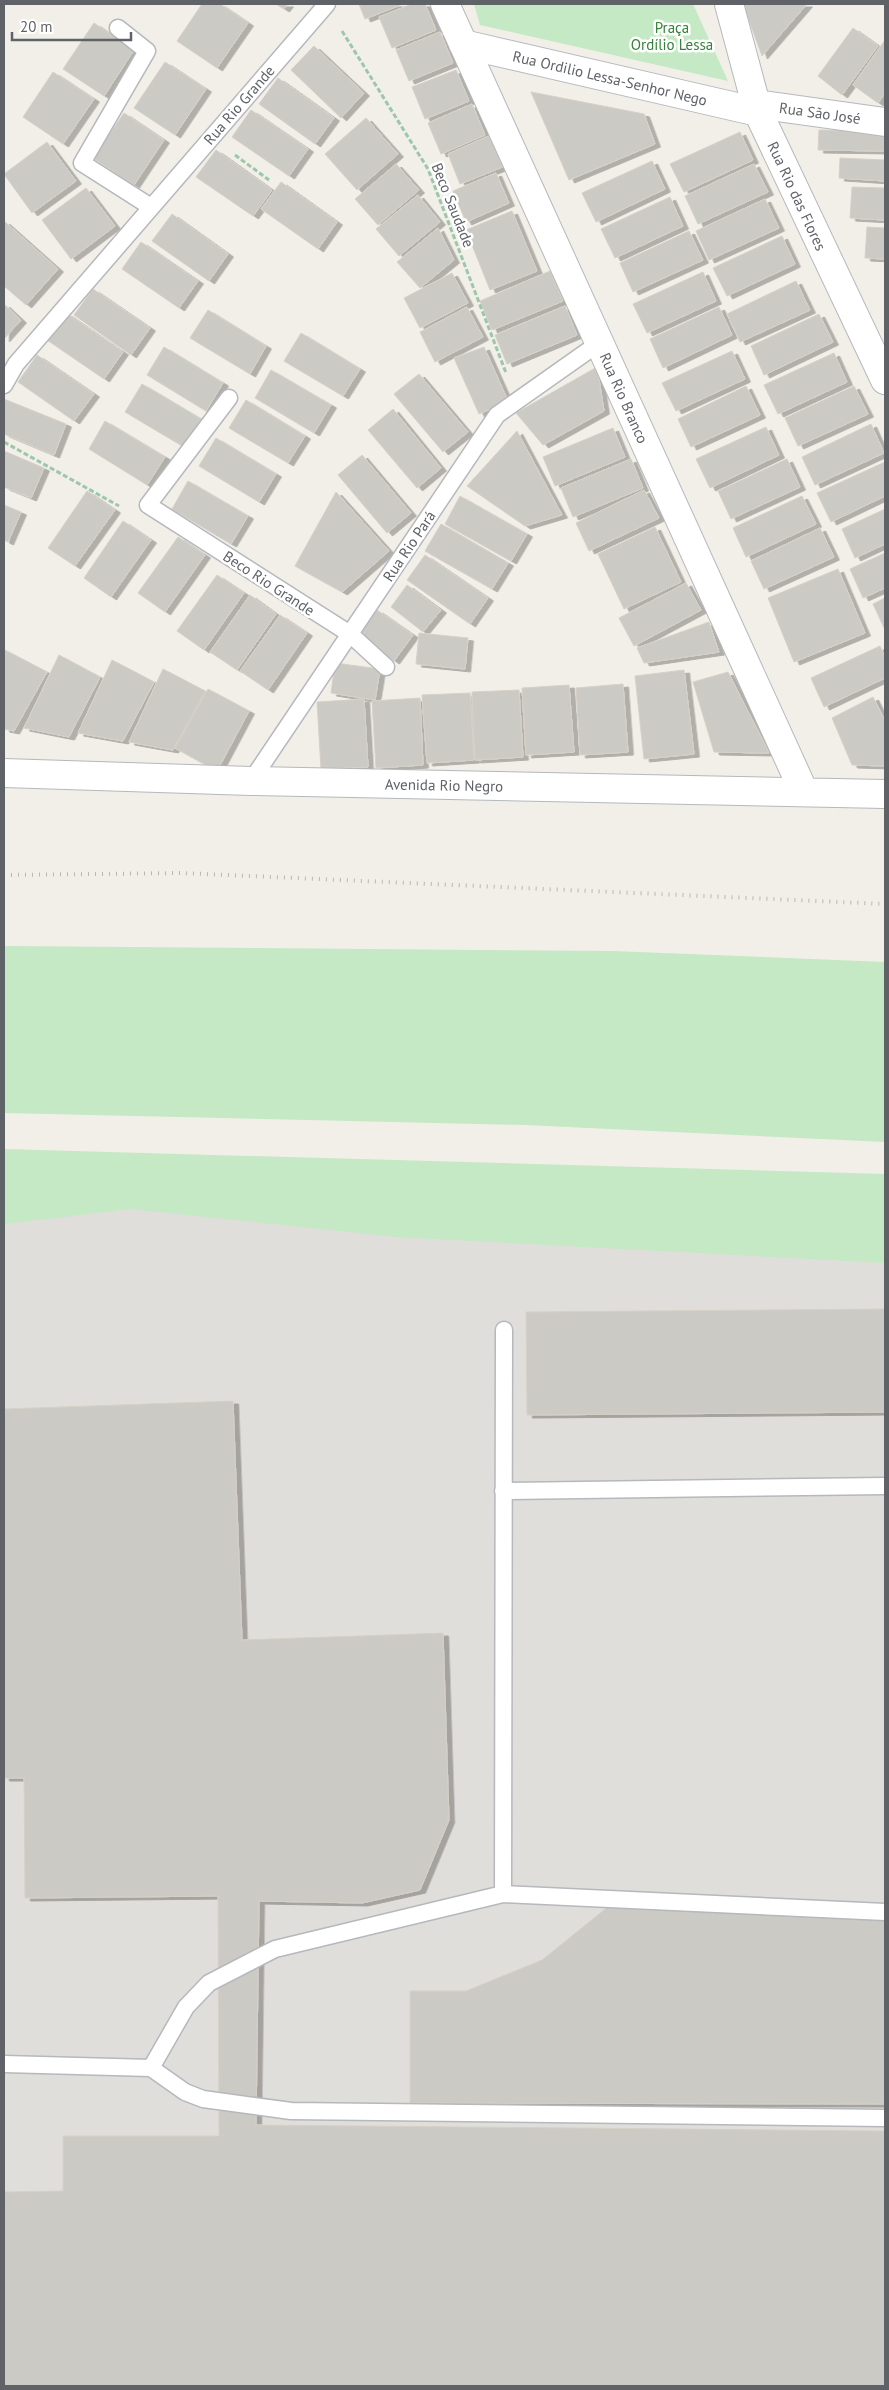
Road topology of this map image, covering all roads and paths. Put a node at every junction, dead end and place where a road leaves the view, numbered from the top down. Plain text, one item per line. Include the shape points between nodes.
1 (327, 4) edge
2 (445, 4) edge
3 (729, 4) edge
4 (118, 28) dead end
5 (463, 44) junction
6 (756, 108) junction
7 (885, 122) edge
8 (210, 137) junction
9 (269, 180) dead end
10 (151, 207) junction
11 (599, 343) junction
12 (885, 380) edge
13 (4, 385) edge
14 (228, 398) dead end
15 (517, 401) junction
16 (4, 442) edge
17 (148, 505) junction
18 (350, 634) junction
19 (386, 667) dead end
20 (4, 773) edge
21 (251, 781) junction
22 (804, 792) junction
23 (885, 794) edge
24 (504, 1330) dead end
25 (885, 1486) edge
26 (503, 1491) junction
27 (503, 1894) junction
28 (885, 1912) edge
29 (4, 2064) edge
30 (151, 2068) junction
31 (885, 2118) edge

1 - 8 lane, Rua Rio Grande
1 - 15 path, Beco Saudade via 428,169
2 - 5 street, Rua Rio Branco
3 - 6 street, Rua Rio das Flores
4 - 10 lane via 148,51 82,163
5 - 6 street, Rua Ordilio Lessa-Senhor Nego
5 - 11 street, Rua Rio Branco
6 - 7 street, Rua São José
6 - 12 street, Rua Rio das Flores
8 - 9 path
8 - 10 lane, Rua Rio Grande
10 - 13 lane, Rua Rio Grande via 16,364
11 - 15 lane, Rua Rio Pará
11 - 22 street, Rua Rio Branco
14 - 17 lane
15 - 18 lane, Rua Rio Pará via 497,415
16 - 17 path via 133,513
17 - 18 lane, Beco Rio Grande
18 - 19 lane, Beco Rio Grande
18 - 21 lane, Rua Rio Pará
20 - 21 street, Avenida Rio Negro
21 - 22 street, Avenida Rio Negro
22 - 23 street, Avenida Rio Negro
24 - 26 lane
25 - 26 lane
26 - 27 lane
27 - 28 lane
27 - 30 lane via 275,1949 209,1983 186,2008
29 - 30 lane
30 - 31 lane via 185,2092 202,2099 291,2112

